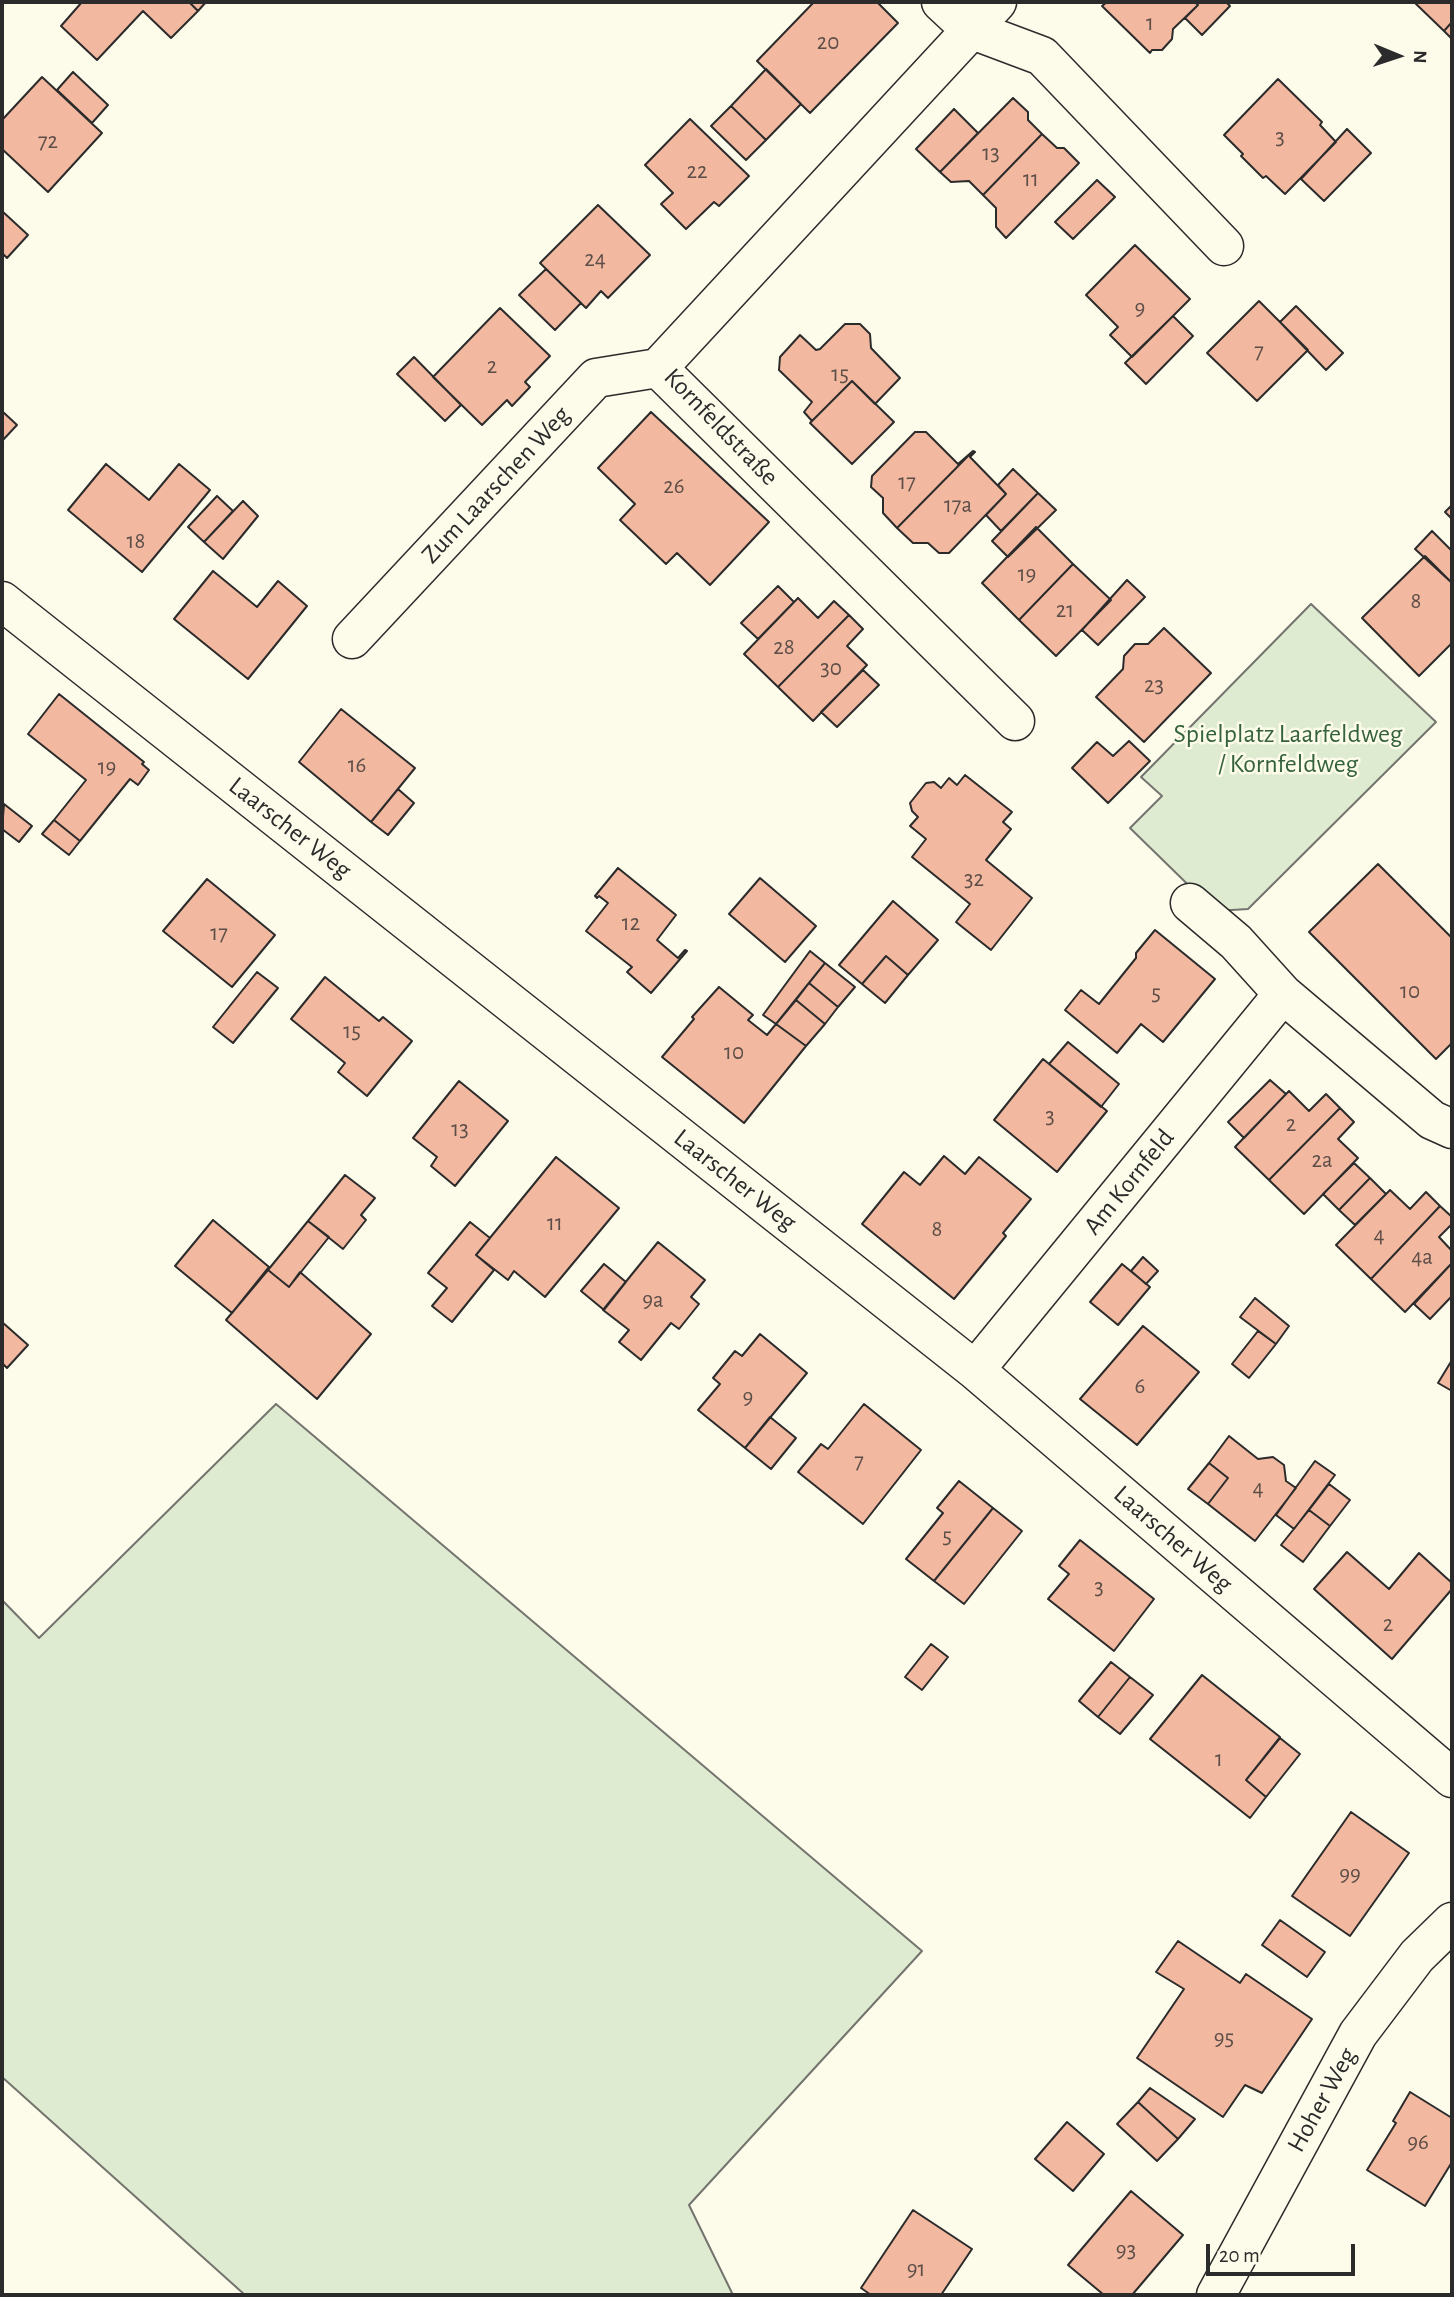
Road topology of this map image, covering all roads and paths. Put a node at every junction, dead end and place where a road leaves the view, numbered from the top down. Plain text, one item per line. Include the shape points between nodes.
1 (941, 2) edge
2 (997, 2) edge
3 (970, 29) junction
4 (1224, 246) dead end
5 (658, 368) junction
6 (2, 601) edge
7 (352, 639) dead end
8 (1015, 721) dead end
9 (1190, 903) dead end
10 (1283, 994) junction
11 (1452, 1129) edge
12 (975, 1370) junction
13 (1452, 1778) edge
14 (1452, 1922) edge
15 (1216, 2295) edge

1 - 3 street
2 - 3 street, Kornfeldstraße
3 - 4 street via 1042,57
3 - 5 street, Kornfeldstraße
5 - 7 street, Zum Laarschen Weg via 596,378
5 - 8 street, Kornfeldstraße
6 - 12 street, Laarscher Weg
9 - 10 street via 1236,942
10 - 11 street via 1432,1120
10 - 12 street, Am Kornfeld
12 - 13 street, Laarscher Weg
14 - 15 street, Hoher Weg via 1417,1956 1358,2034

